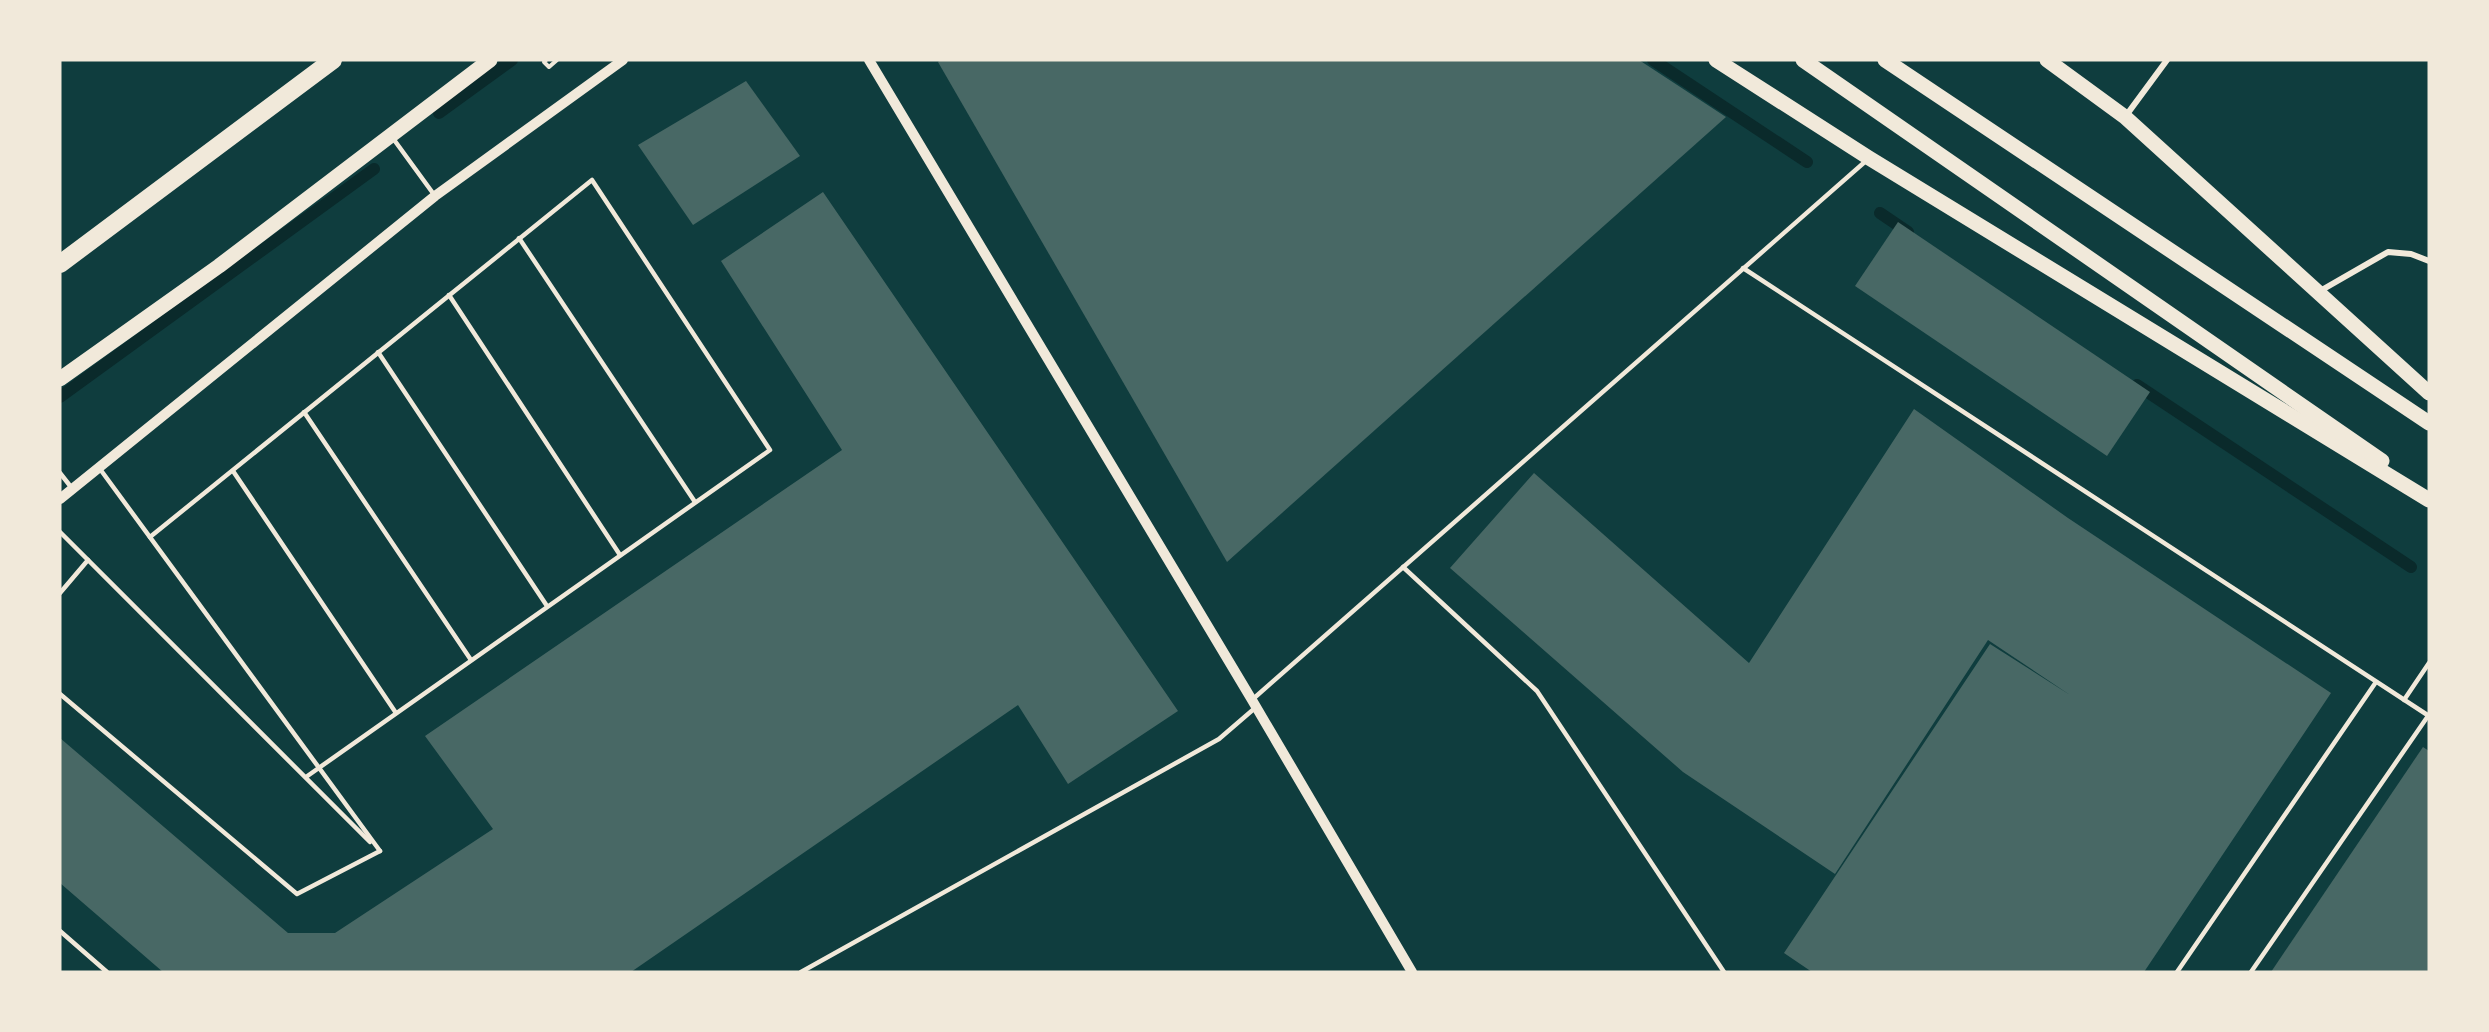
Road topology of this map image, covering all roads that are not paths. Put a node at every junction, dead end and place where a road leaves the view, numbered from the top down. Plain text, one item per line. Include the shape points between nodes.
1 (333, 60) edge
2 (490, 60) edge
3 (623, 60) edge
4 (870, 60) edge
5 (1716, 60) edge
6 (1803, 60) edge
7 (1885, 60) edge
8 (2047, 60) edge
9 (2167, 60) edge
10 (2125, 117) junction
11 (391, 135) junction
12 (1869, 158) junction
13 (435, 196) junction
14 (519, 238) junction
15 (2429, 261) edge
16 (60, 264) edge
17 (1743, 268) junction
18 (2320, 291) junction
19 (449, 295) junction
20 (378, 352) junction
21 (60, 379) edge
22 (2429, 393) edge
23 (304, 412) junction
24 (2429, 423) edge
25 (100, 469) junction
26 (233, 471) junction
27 (60, 473) edge
28 (73, 490) junction
29 (2429, 494) edge
30 (60, 499) edge
31 (2429, 500) edge
32 (695, 502) junction
33 (60, 532) edge
34 (150, 537) junction
35 (620, 555) junction
36 (88, 560) junction
37 (1403, 567) junction
38 (60, 593) edge
39 (547, 606) junction
40 (471, 660) junction
41 (2429, 663) edge
42 (2376, 681) junction
43 (60, 693) edge
44 (2404, 700) junction
45 (1254, 703) junction
46 (396, 712) junction
47 (2428, 716) edge
48 (319, 767) junction
49 (306, 777) junction
50 (380, 851) junction
51 (60, 931) edge
52 (107, 972) edge
53 (801, 972) edge
54 (1412, 972) edge
55 (1724, 972) edge
56 (2177, 972) edge
57 (2251, 972) edge

1 - 16 highway
2 - 11 main road
3 - 13 street
4 - 45 street
5 - 12 main road
6 - 29 main road
7 - 24 main road
8 - 10 main road
9 - 10 street
10 - 18 main road
11 - 13 lane
11 - 21 main road via 219,266
12 - 17 lane
12 - 31 main road
13 - 25 street
14 - 19 lane
14 - 32 lane
14 - 32 lane via 592,180 770,450
15 - 18 street via 2388,252
17 - 37 lane
17 - 42 lane
18 - 22 main road
19 - 20 lane
19 - 35 lane
20 - 23 lane
20 - 39 lane
23 - 26 lane
23 - 40 lane
25 - 28 street
25 - 34 lane
26 - 34 lane
26 - 46 lane
27 - 28 lane
28 - 30 street
32 - 35 lane
33 - 36 lane
34 - 48 lane
35 - 39 lane
36 - 38 lane
36 - 49 lane
37 - 45 lane
37 - 55 lane via 1537,691
39 - 40 lane
40 - 46 lane
41 - 44 lane
42 - 44 lane
42 - 56 lane
43 - 50 lane via 297,894
44 - 47 lane
45 - 53 lane via 1219,739
45 - 54 street
46 - 48 lane
47 - 57 lane
48 - 49 lane
48 - 50 lane
49 - 50 lane
51 - 52 lane

